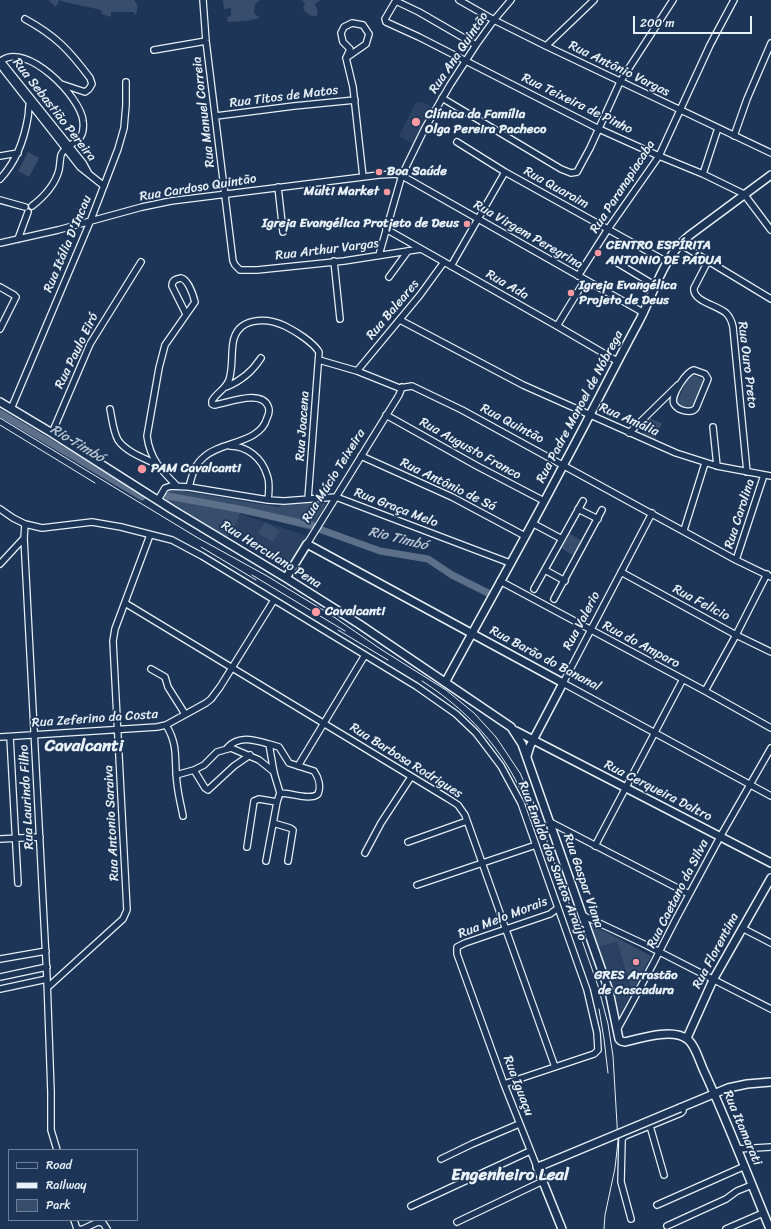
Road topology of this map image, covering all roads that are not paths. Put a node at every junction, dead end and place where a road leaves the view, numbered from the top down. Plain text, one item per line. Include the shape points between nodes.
1 (203, 0) edge
2 (459, 0) edge
3 (511, 0) edge
4 (594, 0) edge
5 (673, 0) edge
6 (734, 0) edge
7 (24, 18) dead end
8 (494, 20) junction
9 (206, 41) junction
10 (771, 43) edge
11 (476, 46) junction
12 (546, 46) junction
13 (154, 50) dead end
14 (346, 58) junction
15 (466, 61) junction
16 (126, 82) dead end
17 (620, 82) junction
18 (59, 83) junction
19 (442, 98) junction
20 (30, 100) junction
21 (355, 100) junction
22 (680, 110) junction
23 (216, 116) junction
24 (718, 128) junction
25 (599, 129) junction
26 (734, 136) junction
27 (457, 142) dead end
28 (68, 148) junction
29 (18, 152) junction
30 (771, 153) edge
31 (0, 156) edge
32 (659, 156) junction
33 (505, 172) junction
34 (703, 174) junction
35 (771, 174) edge
36 (402, 175) junction
37 (363, 177) junction
38 (0, 179) edge
39 (104, 186) junction
40 (278, 187) junction
41 (225, 194) junction
42 (744, 194) junction
43 (0, 200) edge
44 (27, 209) junction
45 (478, 219) junction
46 (90, 222) junction
47 (386, 229) junction
48 (608, 230) junction
49 (771, 230) edge
50 (283, 232) dead end
51 (18, 239) junction
52 (0, 243) edge
53 (680, 244) junction
54 (421, 249) junction
55 (408, 251) junction
56 (379, 255) junction
57 (334, 261) junction
58 (708, 261) junction
59 (141, 262) dead end
60 (444, 262) junction
61 (616, 262) dead end
62 (667, 262) junction
63 (451, 266) junction
64 (237, 268) joint
65 (578, 276) junction
66 (389, 277) dead end
67 (585, 280) junction
68 (656, 286) junction
69 (0, 287) edge
70 (771, 299) edge
71 (644, 313) junction
72 (186, 314) junction
73 (340, 319) dead end
74 (400, 320) junction
75 (557, 326) junction
76 (0, 329) edge
77 (319, 357) junction
78 (261, 358) dead end
79 (617, 361) junction
80 (357, 371) junction
81 (682, 381) junction
82 (226, 386) junction
83 (402, 387) junction
84 (0, 402) edge
85 (11, 409) junction
86 (110, 409) dead end
87 (590, 414) junction
88 (386, 415) junction
89 (714, 427) dead end
90 (52, 433) junction
91 (629, 433) junction
92 (227, 446) junction
93 (361, 456) junction
94 (705, 463) junction
95 (156, 464) junction
96 (564, 465) junction
97 (716, 466) junction
98 (747, 472) junction
99 (764, 475) junction
100 (771, 476) edge
101 (176, 486) junction
102 (189, 487) junction
103 (336, 497) junction
104 (308, 499) junction
105 (158, 500) junction
106 (268, 500) junction
107 (544, 501) junction
108 (583, 501) dead end
109 (0, 509) edge
110 (578, 509) junction
111 (602, 510) dead end
112 (652, 513) junction
113 (598, 519) junction
114 (532, 523) junction
115 (25, 524) junction
116 (684, 530) junction
117 (150, 534) junction
118 (525, 536) junction
119 (24, 538) junction
120 (562, 539) junction
121 (307, 544) junction
122 (736, 560) junction
123 (510, 563) junction
124 (0, 564) edge
125 (545, 570) junction
126 (621, 572) junction
127 (769, 576) edge
128 (286, 578) junction
129 (500, 581) junction
130 (564, 581) junction
131 (534, 589) dead end
132 (554, 599) dead end
133 (274, 600) junction
134 (125, 603) junction
135 (591, 630) junction
136 (471, 633) junction
137 (736, 635) junction
138 (771, 652) edge
139 (365, 655) junction
140 (152, 669) dead end
141 (232, 669) junction
142 (683, 679) junction
143 (446, 682) junction
144 (563, 683) junction
145 (705, 691) junction
146 (185, 714) junction
147 (324, 722) junction
148 (166, 725) junction
149 (771, 728) edge
150 (118, 729) junction
151 (514, 730) junction
152 (655, 733) junction
153 (35, 735) junction
154 (0, 737) edge
155 (10, 737) junction
156 (533, 740) junction
157 (269, 744) junction
158 (227, 748) junction
159 (771, 748) edge
160 (250, 755) junction
161 (527, 756) junction
162 (298, 766) junction
163 (194, 770) junction
164 (274, 773) junction
165 (176, 775) junction
166 (411, 777) junction
167 (750, 785) junction
168 (625, 788) junction
169 (280, 793) junction
170 (771, 796) edge
171 (277, 802) junction
172 (183, 816) dead end
173 (467, 821) junction
174 (550, 822) junction
175 (273, 823) junction
176 (720, 836) junction
177 (40, 837) junction
178 (16, 838) junction
179 (0, 839) edge
180 (408, 842) dead end
181 (536, 845) junction
182 (595, 846) junction
183 (247, 847) dead end
184 (365, 853) dead end
185 (288, 861) dead end
186 (266, 862) dead end
187 (482, 863) junction
188 (771, 863) edge
189 (771, 878) edge
190 (18, 882) dead end
191 (417, 885) dead end
192 (689, 894) junction
193 (558, 908) junction
194 (548, 915) junction
195 (582, 915) junction
196 (563, 921) junction
197 (742, 928) junction
198 (506, 930) junction
199 (771, 942) edge
200 (456, 949) joint
201 (46, 950) junction
202 (660, 952) junction
203 (0, 959) edge
204 (47, 967) junction
205 (0, 977) edge
206 (47, 979) junction
207 (713, 980) junction
208 (48, 987) junction
209 (0, 989) edge
210 (771, 1009) edge
211 (617, 1030) junction
212 (687, 1038) junction
213 (555, 1067) junction
214 (771, 1082) edge
215 (504, 1084) junction
216 (714, 1094) junction
217 (681, 1107) junction
218 (519, 1124) junction
219 (650, 1126) junction
220 (771, 1147) edge
221 (57, 1149) edge
222 (738, 1149) junction
223 (530, 1151) junction
224 (441, 1159) dead end
225 (540, 1166) junction
226 (745, 1166) junction
227 (664, 1175) dead end
228 (542, 1181) junction
229 (752, 1185) junction
230 (658, 1205) dead end
231 (411, 1206) dead end
232 (763, 1213) junction
233 (631, 1219) dead end
234 (74, 1221) edge
235 (458, 1222) dead end
236 (667, 1226) dead end
237 (79, 1229) edge
238 (83, 1229) edge
239 (107, 1229) edge
240 (562, 1229) edge
241 (726, 1229) edge
242 (770, 1229) edge

1 - 9 street, Rua Manuel Correia
2 - 8 street, Rua Antônio Vargas
3 - 8 street, Rua Ana Quintão
4 - 12 street
5 - 17 street
6 - 22 street, Rua Paranapiacaba
7 - 18 street via 66,48 92,84 84,92
8 - 11 street, Rua Ana Quintão
8 - 12 street, Rua Antônio Vargas
9 - 13 street
9 - 23 street, Rua Manuel Correia
10 - 26 street
11 - 15 street, Rua Ana Quintão
11 - 15 street, Rua Teixeira de Pinho via 419,12 395,2 385,19 386,22
12 - 17 street, Rua Antônio Vargas
14 - 14 street via 350,49 343,42 344,27 352,23 363,25 369,34 366,44
14 - 21 street
15 - 19 street, Rua Ana Quintão
15 - 25 street, Rua Teixeira de Pinho
16 - 39 street, Rua Itália D'Incau via 124,128
17 - 22 street, Rua Antônio Vargas
17 - 25 street
18 - 20 street, Rua Sebastião Pereira via 25,58 4,58 1,66
18 - 28 street via 75,100 83,121 81,136
19 - 25 street via 571,173 577,172
19 - 36 street, Rua Ana Quintão
20 - 28 street, Rua Sebastião Pereira
20 - 29 street via 26,129
21 - 23 street, Rua Titos de Matos
21 - 37 street
22 - 24 street, Rua Antônio Vargas
22 - 32 street, Rua Paranapiacaba
23 - 41 street, Rua Manuel Correia
24 - 26 street, Rua Antônio Vargas
24 - 34 street
25 - 32 street, Rua Teixeira de Pinho
26 - 30 street, Rua Antônio Vargas
27 - 33 street, Rua Quaraim
28 - 39 street, Rua Sebastião Pereira via 83,171
28 - 44 street via 61,155 53,185 32,206 32,210
29 - 31 street
29 - 38 street
32 - 34 street, Rua Teixeira de Pinho
32 - 48 street, Rua Paranapiacaba
33 - 45 street
33 - 48 street, Rua Quaraim
34 - 42 street, Rua Teixeira de Pinho
35 - 42 main road, Rua Padre Manoel de Nóbrega
36 - 37 street, Rua Cardoso Quintão via 390,173
36 - 45 street, Rua Virgem Peregrina
36 - 47 street, Rua Ana Quintão
37 - 40 street, Rua Cardoso Quintão
39 - 46 street, Rua Itália D'Incau
40 - 41 street, Rua Cardoso Quintão
40 - 50 street
41 - 46 street, Rua Cardoso Quintão via 142,207
41 - 64 street, Rua Manuel Correia via 233,261
42 - 49 street
42 - 53 main road, Rua Padre Manoel de Nóbrega
43 - 44 street
44 - 51 street
45 - 63 street
45 - 65 street, Rua Virgem Peregrina
46 - 51 street, Rua Cardoso Quintão
46 - 85 street, Rua Itália D'Incau
47 - 54 street, Rua Ada
47 - 56 street, Rua Ana Quintão
48 - 62 street, Rua Quaraim
48 - 65 street, Rua Paranapiacaba
51 - 52 street, Rua Cardoso Quintão
53 - 58 street
53 - 62 main road, Rua Padre Manoel de Nóbrega
54 - 55 street, Rua Arthur Vargas
54 - 60 street, Rua Ada
55 - 56 street, Rua Arthur Vargas
55 - 66 street
56 - 57 street, Rua Arthur Vargas
57 - 64 street, Rua Arthur Vargas via 245,271
57 - 73 street
58 - 70 street
58 - 98 street, Rua Ouro Preto via 693,291 696,296 726,313 733,327
59 - 90 street, Rua Paulo Eiró via 90,344
60 - 63 street, Rua Ada
60 - 74 street, Rua Baleares
61 - 68 street
62 - 68 main road, Rua Padre Manoel de Nóbrega
63 - 75 street, Rua Ada
65 - 67 street, Rua Virgem Peregrina
67 - 71 street, Rua Virgem Peregrina
67 - 75 street
68 - 71 main road, Rua Padre Manoel de Nóbrega
69 - 76 street via 16,297
71 - 79 main road, Rua Padre Manoel de Nóbrega
72 - 72 street via 195,300 186,280 181,278 174,280 172,286
72 - 95 street via 165,345 159,368 147,436
74 - 80 street, Rua Baleares
74 - 87 street, Rua Amália via 523,385
75 - 79 street, Rua Ada
77 - 80 street, Rua Quintão
77 - 82 street via 315,347 282,325 263,320 249,322 235,336
77 - 104 street, Rua Joacena
78 - 82 street via 250,373 236,383
79 - 87 main road, Rua Padre Manoel de Nóbrega
80 - 83 street, Rua Quintão
81 - 81 street via 673,404 680,409 693,412 708,380 707,376 694,370
81 - 91 street
82 - 92 street via 214,397 212,404 257,397 265,401 269,409 267,421 259,432
83 - 88 street, Rua Múcio Teixeira
83 - 96 street, Rua Quintão via 412,386 462,410
84 - 85 main road, Rua Herculano Pena
85 - 90 main road, Rua Herculano Pena
86 - 95 street via 116,435 121,444
87 - 91 street, Rua Amália
87 - 96 main road, Rua Padre Manoel de Nóbrega
88 - 93 street, Rua Múcio Teixeira
88 - 107 street, Rua Augusto Franco
89 - 97 street
90 - 105 main road, Rua Herculano Pena
91 - 94 street, Rua Amália
92 - 102 street via 211,451 203,457 196,465
92 - 106 street via 243,448 254,454 263,464 268,476
93 - 103 street, Rua Múcio Teixeira
93 - 118 street, Rua Antônio de Sá via 452,497
94 - 97 street, Rua Amália
94 - 116 street
95 - 101 street
96 - 107 main road, Rua Padre Manoel de Nóbrega
96 - 112 street, Rua Quintão
97 - 98 street, Rua Amália
98 - 99 street, Rua Amália
99 - 100 street, Rua Amália
99 - 122 street, Rua Carolina
101 - 102 street, Rua Graça Melo
101 - 105 street via 165,488
102 - 106 street, Rua Graça Melo
103 - 104 street, Rua Graça Melo
103 - 121 street, Rua Múcio Teixeira
103 - 123 street, Rua Graça Melo
104 - 106 street, Rua Graça Melo
105 - 128 main road, Rua Herculano Pena
107 - 114 main road, Rua Padre Manoel de Nóbrega
108 - 110 street
109 - 115 street, Rua Enaldo dos Santos Araújo
110 - 113 street
110 - 120 street
111 - 113 street
112 - 116 street, Rua Quintão
112 - 126 street, Rua Valerio
113 - 130 street
114 - 118 main road, Rua Padre Manoel de Nóbrega
114 - 120 street
115 - 117 street, Rua Enaldo dos Santos Araújo via 49,528 92,522
115 - 119 street, Rua Laurindo Filho
116 - 122 street, Rua Quintão
117 - 133 street, Rua Enaldo dos Santos Araújo via 182,545
117 - 134 street, Rua Antonio Saraiva
118 - 123 main road, Rua Padre Manoel de Nóbrega
119 - 124 street
119 - 153 street, Rua Laurindo Filho
120 - 125 street
121 - 128 main road, Rua Múcio Teixeira
121 - 136 main road, Rua Barão do Bananal
122 - 127 street, Rua Quintão
123 - 129 main road, Rua Padre Manoel de Nóbrega
125 - 130 street
125 - 131 street
126 - 135 street, Rua Valerio
126 - 137 street, Rua Felicio
127 - 137 street
128 - 143 main road, Rua Herculano Pena
129 - 135 street, Rua do Amparo
129 - 136 main road, Rua Padre Manoel de Nóbrega
130 - 132 street
133 - 139 street, Rua Enaldo dos Santos Araújo
133 - 141 street, Rua Zeferino da Costa
134 - 141 street, Rua Barbosa Rodrigues
134 - 150 street, Rua Antonio Saraiva via 113,641
135 - 142 street, Rua do Amparo
135 - 144 street, Rua Valerio
136 - 143 main road, Rua Padre Manoel de Nóbrega
136 - 144 main road, Rua Barão do Bananal
137 - 138 street, Rua Felicio
137 - 145 street
139 - 147 street
139 - 181 street, Rua Enaldo dos Santos Araújo via 416,686 468,725 501,766 514,788
140 - 146 street via 165,677 168,687
141 - 146 street, Rua Zeferino da Costa via 211,699
141 - 147 street, Rua Barbosa Rodrigues
142 - 145 street, Rua do Amparo
142 - 152 street
143 - 151 main road, Rua Herculano Pena
144 - 152 street, Rua Barão do Bananal
144 - 156 main road, Rua Valerio
145 - 149 street, Rua do Amparo
146 - 148 street, Rua Zeferino da Costa
147 - 162 street
147 - 166 street, Rua Barbosa Rodrigues
148 - 150 street, Rua Zeferino da Costa
148 - 165 street via 175,744
150 - 153 street, Rua Zeferino da Costa
150 - 208 street, Rua Antonio Saraiva via 126,915
151 - 156 main road, Rua Cerqueira Daltro
151 - 161 main road, Rua Gaspar Viana
152 - 167 street, Rua Barão do Bananal
152 - 168 street
153 - 155 street, Rua Zeferino da Costa
153 - 177 street, Rua Laurindo Filho
154 - 155 street, Rua Zeferino da Costa
155 - 178 street
156 - 161 main road
156 - 168 main road, Rua Cerqueira Daltro
157 - 158 street via 243,739
157 - 162 street via 278,747 289,763
157 - 164 street
158 - 160 street
158 - 163 street
159 - 167 street, Rua Caetano da Silva
160 - 163 street via 208,790
160 - 164 street
161 - 174 main road, Rua Gaspar Viana
162 - 169 street via 314,771 319,782 318,794 311,798
163 - 165 street
164 - 169 street
165 - 172 street
166 - 173 street, Rua Barbosa Rodrigues via 458,805
166 - 184 street
167 - 170 street, Rua Barão do Bananal
167 - 176 street, Rua Caetano da Silva
168 - 176 main road, Rua Cerqueira Daltro
168 - 182 street
169 - 171 street
171 - 175 street
171 - 183 street via 259,799 254,801
173 - 180 street
173 - 187 street, Rua Barbosa Rodrigues
174 - 182 street
174 - 195 main road, Rua Gaspar Viana
175 - 185 street via 293,830
175 - 186 street
176 - 188 main road, Rua Cerqueira Daltro
176 - 192 street, Rua Caetano da Silva
177 - 178 street
177 - 201 street, Rua Laurindo Filho
178 - 179 street
178 - 190 street
181 - 187 street
181 - 193 street, Rua Enaldo dos Santos Araújo
182 - 192 street
187 - 191 street
187 - 198 street, Rua Barbosa Rodrigues
189 - 197 main road, Rua Florentina
192 - 202 street, Rua Caetano da Silva
193 - 194 street, Rua Melo Morais
193 - 196 street, Rua Enaldo dos Santos Araújo
194 - 196 street
194 - 198 street, Rua Melo Morais
195 - 202 street
195 - 211 main road, Rua Gaspar Viana via 609,991
196 - 213 street, Rua Enaldo dos Santos Araújo via 588,990 598,1046 596,1052 591,1055
197 - 199 street
197 - 207 main road, Rua Florentina
198 - 200 street, Rua Melo Morais via 465,943
198 - 213 street, Rua Barbosa Rodrigues
200 - 215 street, Rua Iguaçu
201 - 203 street
201 - 204 street, Rua Laurindo Filho
202 - 207 street
202 - 211 street, Rua Caetano da Silva
204 - 205 street
204 - 206 street, Rua Laurindo Filho
206 - 208 street, Rua Laurindo Filho
206 - 209 street
207 - 210 street
207 - 212 main road, Rua Florentina
208 - 221 street, Rua Laurindo Filho via 51,1130
211 - 212 main road, Rua Gaspar Viana via 619,1039 623,1042 662,1034
212 - 216 main road, Rua Itamarati
213 - 215 street
214 - 216 main road via 737,1086
215 - 218 street, Rua Iguaçu
216 - 217 main road
216 - 222 main road, Rua Itamarati
217 - 219 street via 682,1113
217 - 225 main road, bridge
218 - 223 street, Rua Iguaçu
218 - 224 street
219 - 227 street
219 - 233 street via 622,1139 622,1189
220 - 222 street
222 - 226 main road, Rua Itamarati
223 - 225 street, Rua Iguaçu
223 - 231 street
225 - 228 main road, Rua Iguaçu
226 - 229 main road, Rua Itamarati
226 - 230 street
228 - 235 street
228 - 240 main road, Rua Iguaçu
229 - 232 main road, Rua Itamarati
229 - 236 street
232 - 241 street
232 - 242 main road, Rua Itamarati
234 - 237 street
238 - 239 street via 98,1222 103,1223

